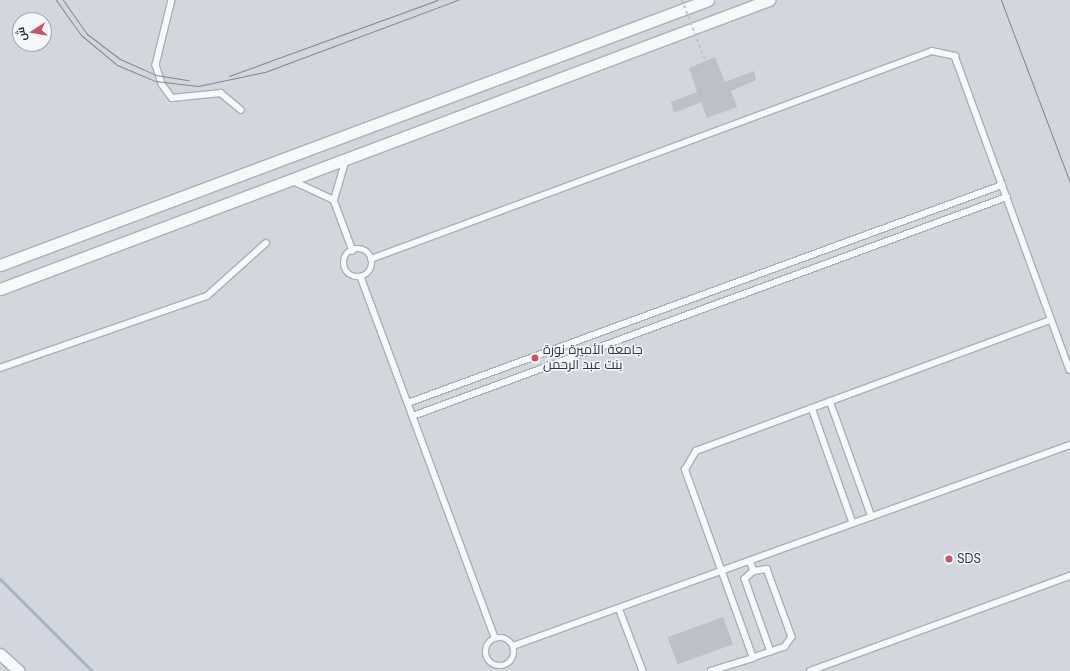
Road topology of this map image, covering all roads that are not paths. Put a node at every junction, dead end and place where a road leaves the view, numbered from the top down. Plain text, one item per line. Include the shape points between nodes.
1 (172, 0) edge
2 (708, 0) edge
3 (769, 0) edge
4 (241, 110) dead end
5 (346, 159) junction
6 (291, 180) junction
7 (1002, 185) junction
8 (1007, 197) junction
9 (334, 200) junction
10 (266, 244) dead end
11 (353, 251) junction
12 (371, 259) junction
13 (0, 265) edge
14 (361, 277) junction
15 (0, 289) edge
16 (1051, 320) junction
17 (0, 368) edge
18 (1070, 370) edge
19 (830, 401) junction
20 (408, 403) junction
21 (812, 408) junction
22 (413, 416) junction
23 (1070, 445) edge
24 (872, 516) junction
25 (853, 524) junction
26 (750, 561) junction
27 (721, 571) junction
28 (754, 571) junction
29 (1070, 576) edge
30 (619, 608) junction
31 (495, 638) junction
32 (513, 646) junction
33 (771, 652) junction
34 (0, 654) edge
35 (753, 658) junction
36 (505, 668) edge
37 (19, 671) edge
38 (643, 671) edge
39 (711, 671) edge
40 (810, 671) edge

1 - 4 lane via 156,66 162,84 172,98 221,93
2 - 13 street
3 - 5 street
5 - 6 street
5 - 9 lane
6 - 9 lane
6 - 15 street
7 - 8 lane
7 - 12 lane via 955,56 932,51
7 - 20 lane
8 - 16 lane
8 - 22 lane
9 - 11 lane
10 - 17 lane via 207,296
11 - 12 lane via 362,250
11 - 14 lane via 346,257 346,270 353,276
12 - 14 lane via 369,272
14 - 20 lane
16 - 18 lane
16 - 19 lane
19 - 21 lane
19 - 24 lane
20 - 22 lane
21 - 25 lane
21 - 27 lane via 696,450 685,470
22 - 31 lane
23 - 24 lane
24 - 25 lane
25 - 26 lane
26 - 27 lane
26 - 28 lane
27 - 30 lane
27 - 35 lane
28 - 33 lane via 745,579
28 - 33 lane via 767,569 790,630 789,643
29 - 40 lane
30 - 32 lane
30 - 38 lane
31 - 32 lane via 504,639
31 - 36 lane via 487,654 495,664
32 - 36 lane via 513,657
33 - 35 lane
34 - 37 street
35 - 39 lane

